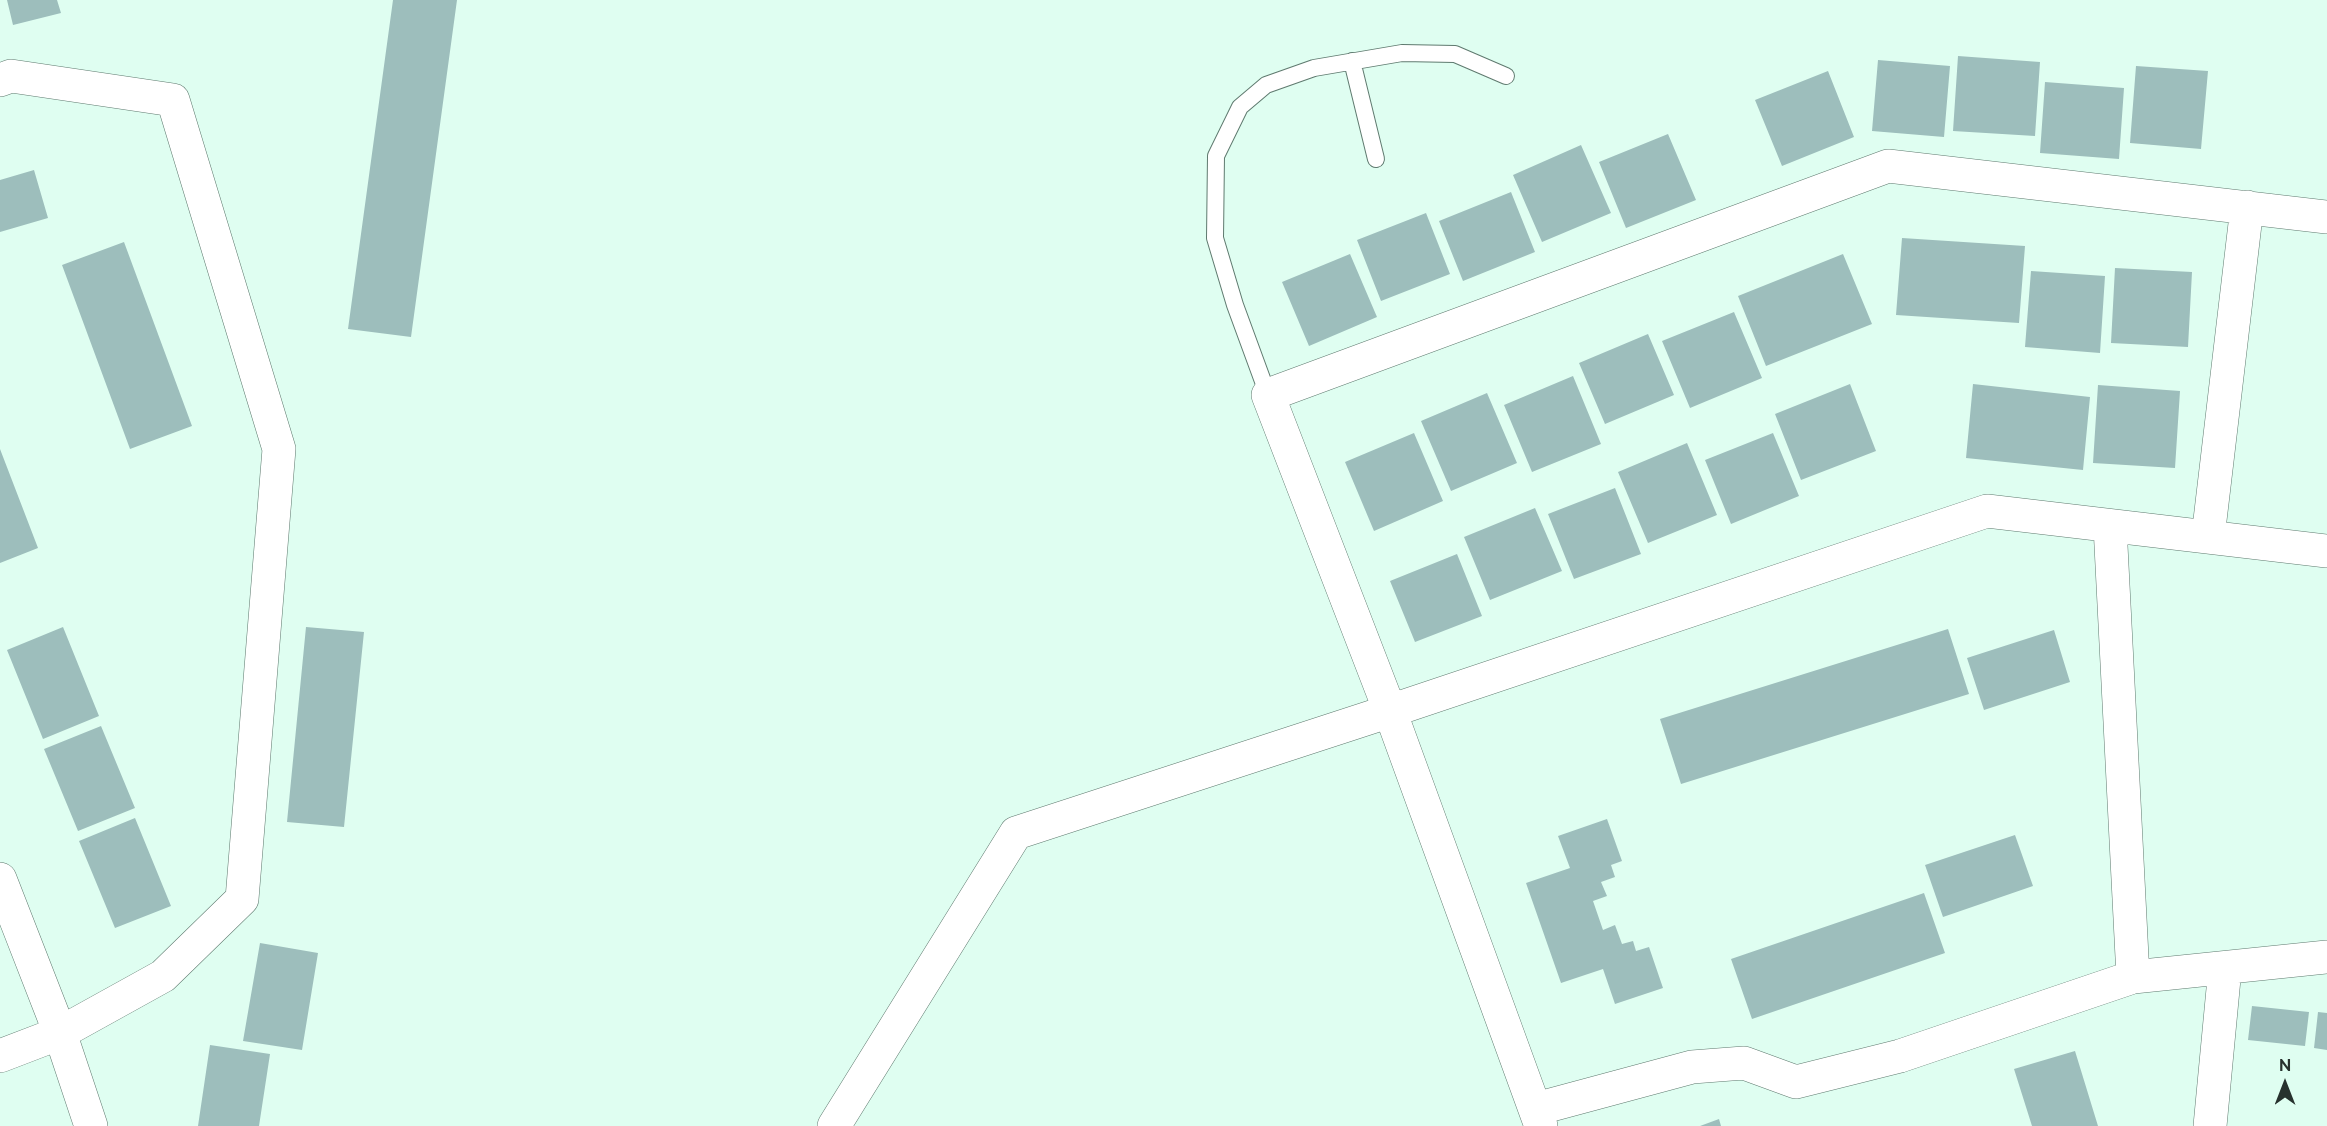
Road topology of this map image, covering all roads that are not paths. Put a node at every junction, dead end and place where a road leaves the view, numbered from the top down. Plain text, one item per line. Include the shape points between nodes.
1 (1352, 62) junction
2 (1506, 76) dead end
3 (0, 80) edge
4 (1376, 159) dead end
5 (2247, 207) junction
6 (2327, 217) edge
7 (1268, 395) junction
8 (2110, 526) junction
9 (2208, 537) junction
10 (2327, 550) edge
11 (1390, 711) junction
12 (0, 879) edge
13 (2327, 957) edge
14 (2225, 968) junction
15 (2133, 977) junction
16 (60, 1033) junction
17 (0, 1056) edge
18 (1538, 1118) edge
19 (91, 1126) edge
20 (834, 1126) edge
21 (2210, 1126) edge

1 - 2 lane via 1402,53 1455,54
1 - 4 lane
1 - 7 lane via 1314,68 1266,85 1240,107 1216,156 1215,238
3 - 16 street via 11,76 173,100 279,449 242,898 163,976
5 - 6 street
5 - 7 street via 1888,166
5 - 9 street
7 - 11 street
8 - 9 street
8 - 11 street via 1987,511
8 - 15 street
9 - 10 street
11 - 18 street
11 - 20 street via 1016,833
12 - 16 street
13 - 14 street
14 - 15 street
14 - 21 street
15 - 18 street via 1900,1056 1796,1082 1744,1063 1692,1067
16 - 17 street
16 - 19 street

